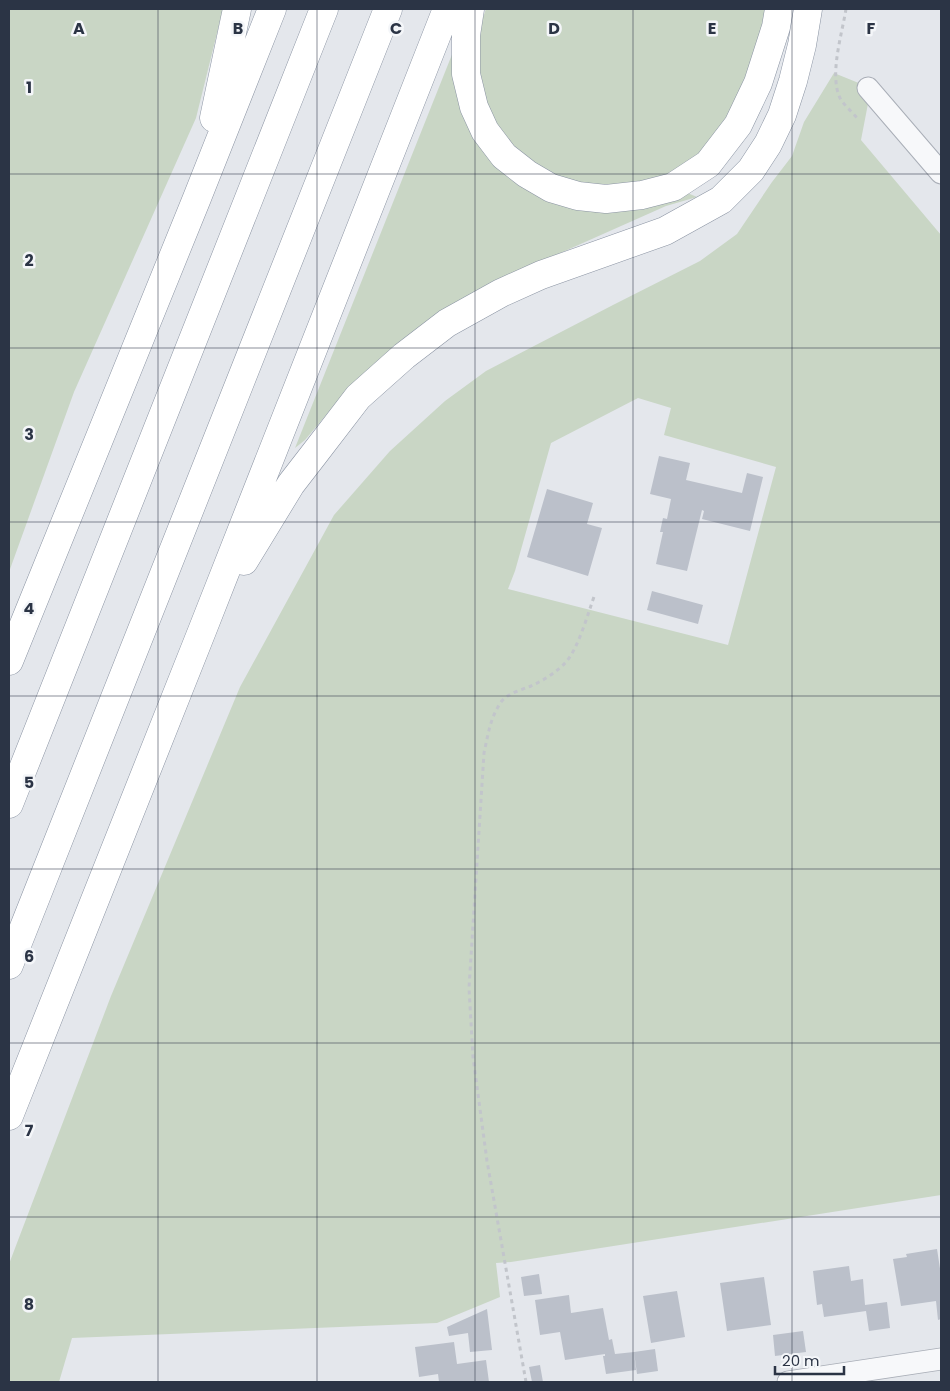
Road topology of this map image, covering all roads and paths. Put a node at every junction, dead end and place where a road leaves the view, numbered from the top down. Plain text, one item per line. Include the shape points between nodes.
1 (237, 9) edge
2 (272, 9) edge
3 (324, 9) edge
4 (388, 9) edge
5 (447, 9) edge
6 (470, 9) edge
7 (779, 9) edge
8 (808, 9) edge
9 (846, 9) edge
10 (868, 88) dead end
11 (858, 119) dead end
12 (941, 173) edge
13 (197, 198) junction
14 (595, 594) dead end
15 (202, 632) junction
16 (9, 661) edge
17 (9, 804) edge
18 (9, 965) edge
19 (9, 1116) edge
20 (941, 1359) edge
21 (526, 1382) edge
22 (788, 1382) edge

1 - 13 highway
2 - 13 highway
3 - 17 highway
4 - 18 highway
5 - 15 highway
6 - 7 highway via 466,74 474,108 485,131 504,156 551,188 578,196 606,199 673,187 708,164 738,124 758,83
8 - 15 highway via 802,45 782,115 752,170 721,200 665,231 541,275 501,293 447,323 404,356 358,397 292,484
9 - 11 path via 834,73 841,100
10 - 12 street
13 - 16 highway
14 - 21 path via 580,637 567,661 552,674 502,701 491,720 484,753 469,988 473,1057
15 - 19 highway
20 - 22 street

